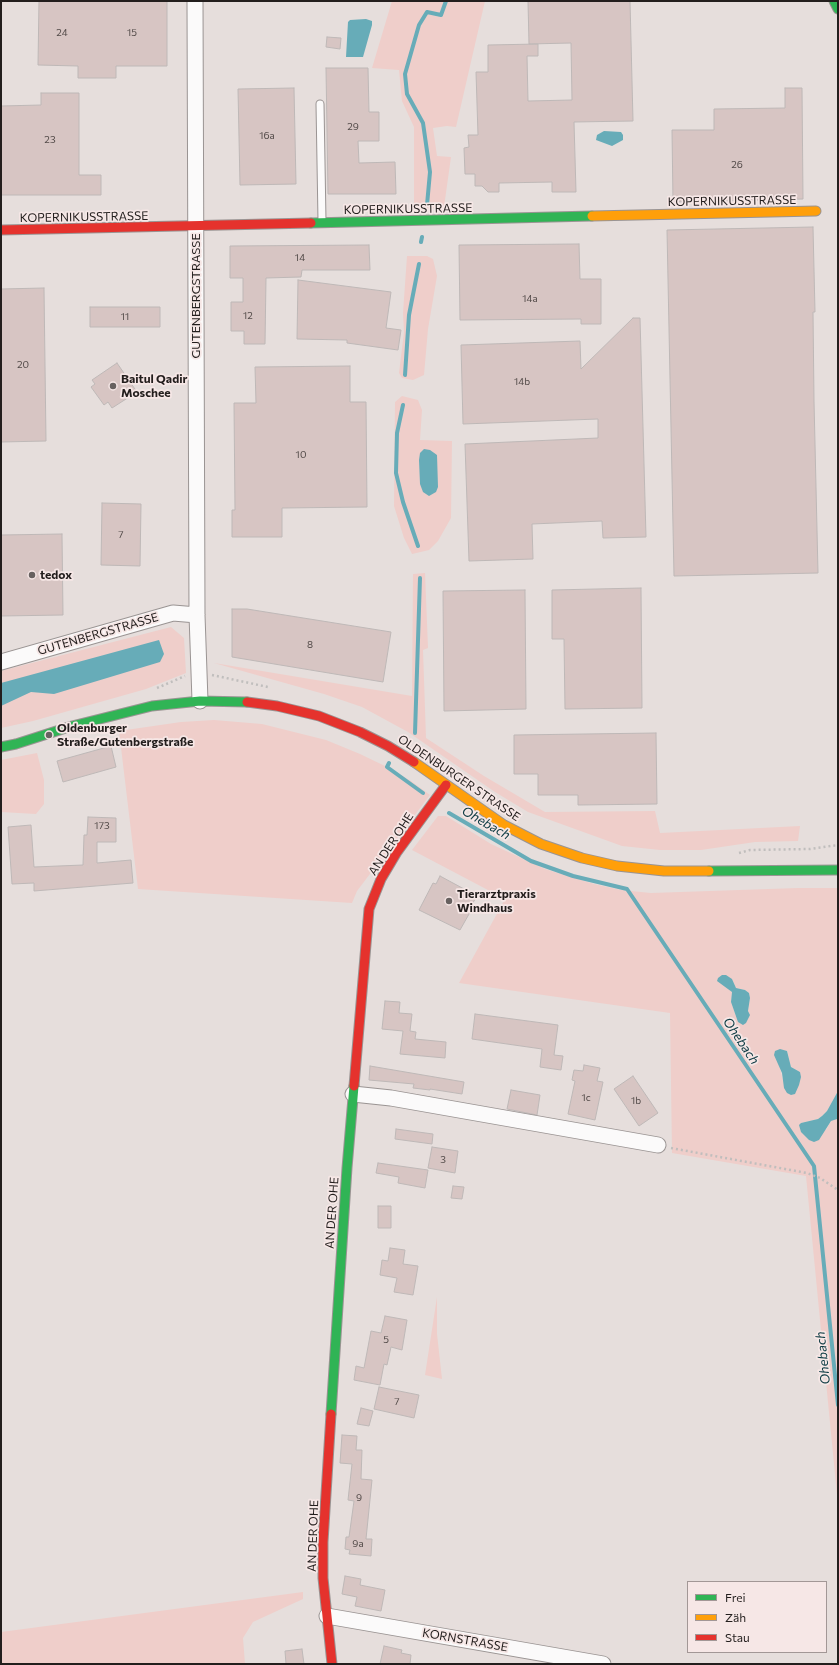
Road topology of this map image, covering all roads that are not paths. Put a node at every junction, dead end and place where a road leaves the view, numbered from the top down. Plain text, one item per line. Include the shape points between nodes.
1 (195, 1) edge
2 (834, 1) edge
3 (838, 9) edge
4 (320, 104) dead end
5 (816, 211) dead end
6 (322, 223) junction
7 (196, 226) junction
8 (1, 230) edge
9 (197, 615) junction
10 (1, 662) edge
11 (200, 701) junction
12 (1, 747) edge
13 (446, 785) junction
14 (838, 859) edge
15 (821, 869) junction
16 (838, 870) edge
17 (353, 1094) junction
18 (658, 1145) road end
19 (327, 1616) junction
20 (332, 1664) edge
21 (603, 1664) edge

1 - 7 street, GUTENBERGSTRASSE
2 - 3 street
4 - 6 lane
5 - 6 street, KOPERNIKUSSTRASSE
6 - 7 street, KOPERNIKUSSTRASSE
7 - 8 street, KOPERNIKUSSTRASSE
7 - 9 street, GUTENBERGSTRASSE
9 - 10 street, GUTENBERGSTRASSE via 173,613
9 - 11 street, GUTENBERGSTRASSE
11 - 12 street, OLDENBURGER STRASSE via 136,709
11 - 13 street, OLDENBURGER STRASSE via 249,702 319,716 388,746
13 - 15 street, OLDENBURGER STRASSE via 504,825 541,844 582,858 617,866 664,871
13 - 17 street, AN DER OHE via 397,852 381,879 369,909
14 - 15 street
15 - 16 street, OLDENBURGER STRASSE
17 - 18 street via 391,1098
17 - 19 street, AN DER OHE via 323,1542
19 - 20 street, AN DER OHE
19 - 21 street, KORNSTRASSE

